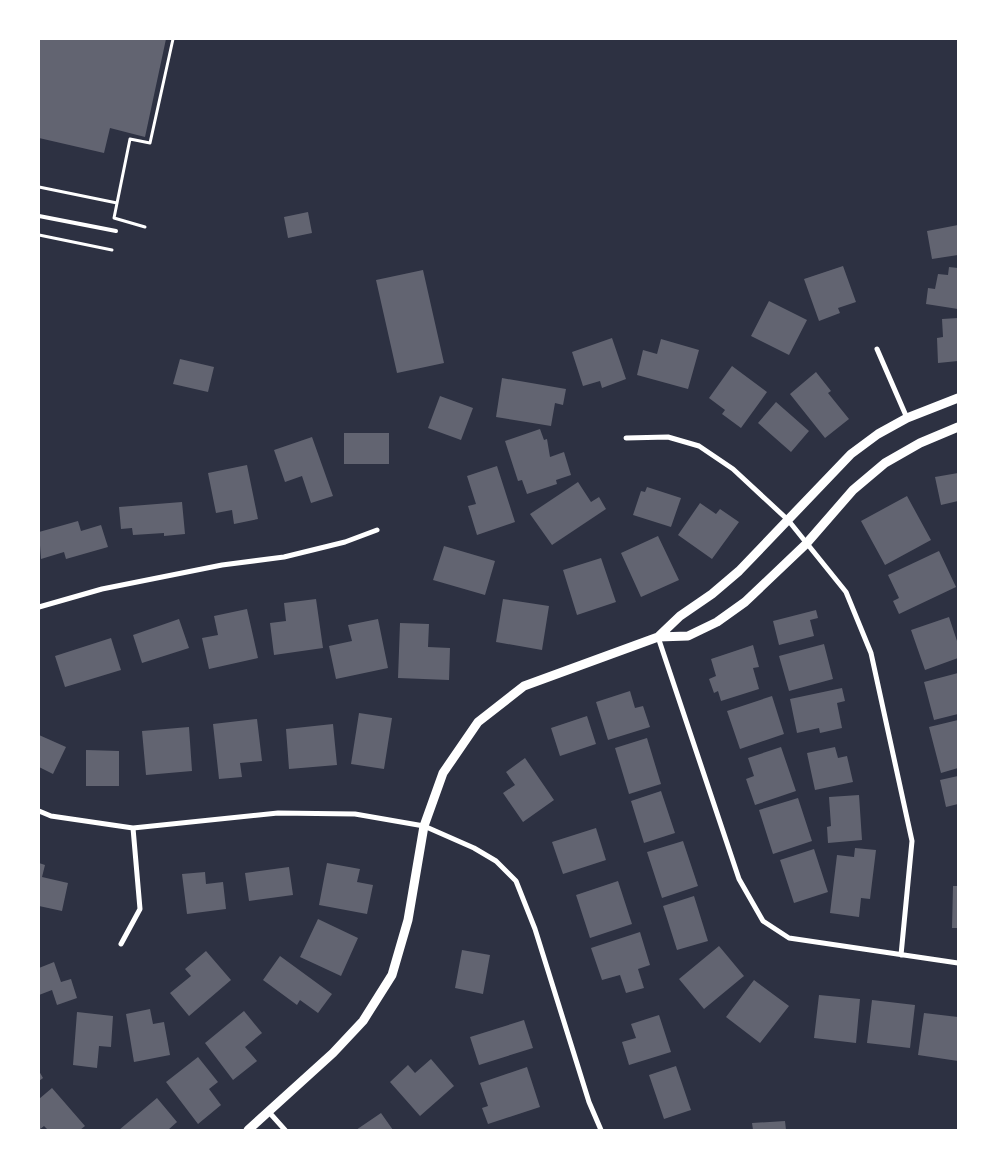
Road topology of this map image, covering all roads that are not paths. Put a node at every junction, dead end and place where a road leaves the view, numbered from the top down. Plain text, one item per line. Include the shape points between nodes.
1 (39, 216) edge
2 (116, 231) dead end
3 (877, 349) dead end
4 (958, 398) edge
5 (907, 418) junction
6 (958, 427) edge
7 (626, 438) dead end
8 (788, 520) junction
9 (377, 530) dead end
10 (806, 544) junction
11 (39, 606) edge
12 (658, 637) junction
13 (39, 811) edge
14 (424, 826) junction
15 (133, 828) junction
16 (121, 944) dead end
17 (901, 955) junction
18 (958, 963) edge
19 (268, 1111) junction
20 (248, 1130) edge
21 (285, 1130) edge
22 (602, 1130) edge

1 - 2 lane
3 - 5 street
4 - 5 street
5 - 8 street via 851,454
6 - 10 street via 885,463 853,490
7 - 8 street via 668,437 700,446 733,469
8 - 10 street
8 - 12 street via 739,571
9 - 11 street via 345,542 284,557 222,565
10 - 12 street via 745,602 717,622 688,636
10 - 17 street via 846,592 871,653 912,841
12 - 14 street via 524,686 478,722 443,773
12 - 17 street via 739,879 763,921 789,938
13 - 15 street via 51,816
14 - 15 street via 355,814 278,813
14 - 19 street via 408,920 392,975 363,1021 334,1052
14 - 22 street via 496,861 516,881 536,929 589,1102
15 - 16 street via 140,909
17 - 18 street
19 - 20 street
19 - 21 street

